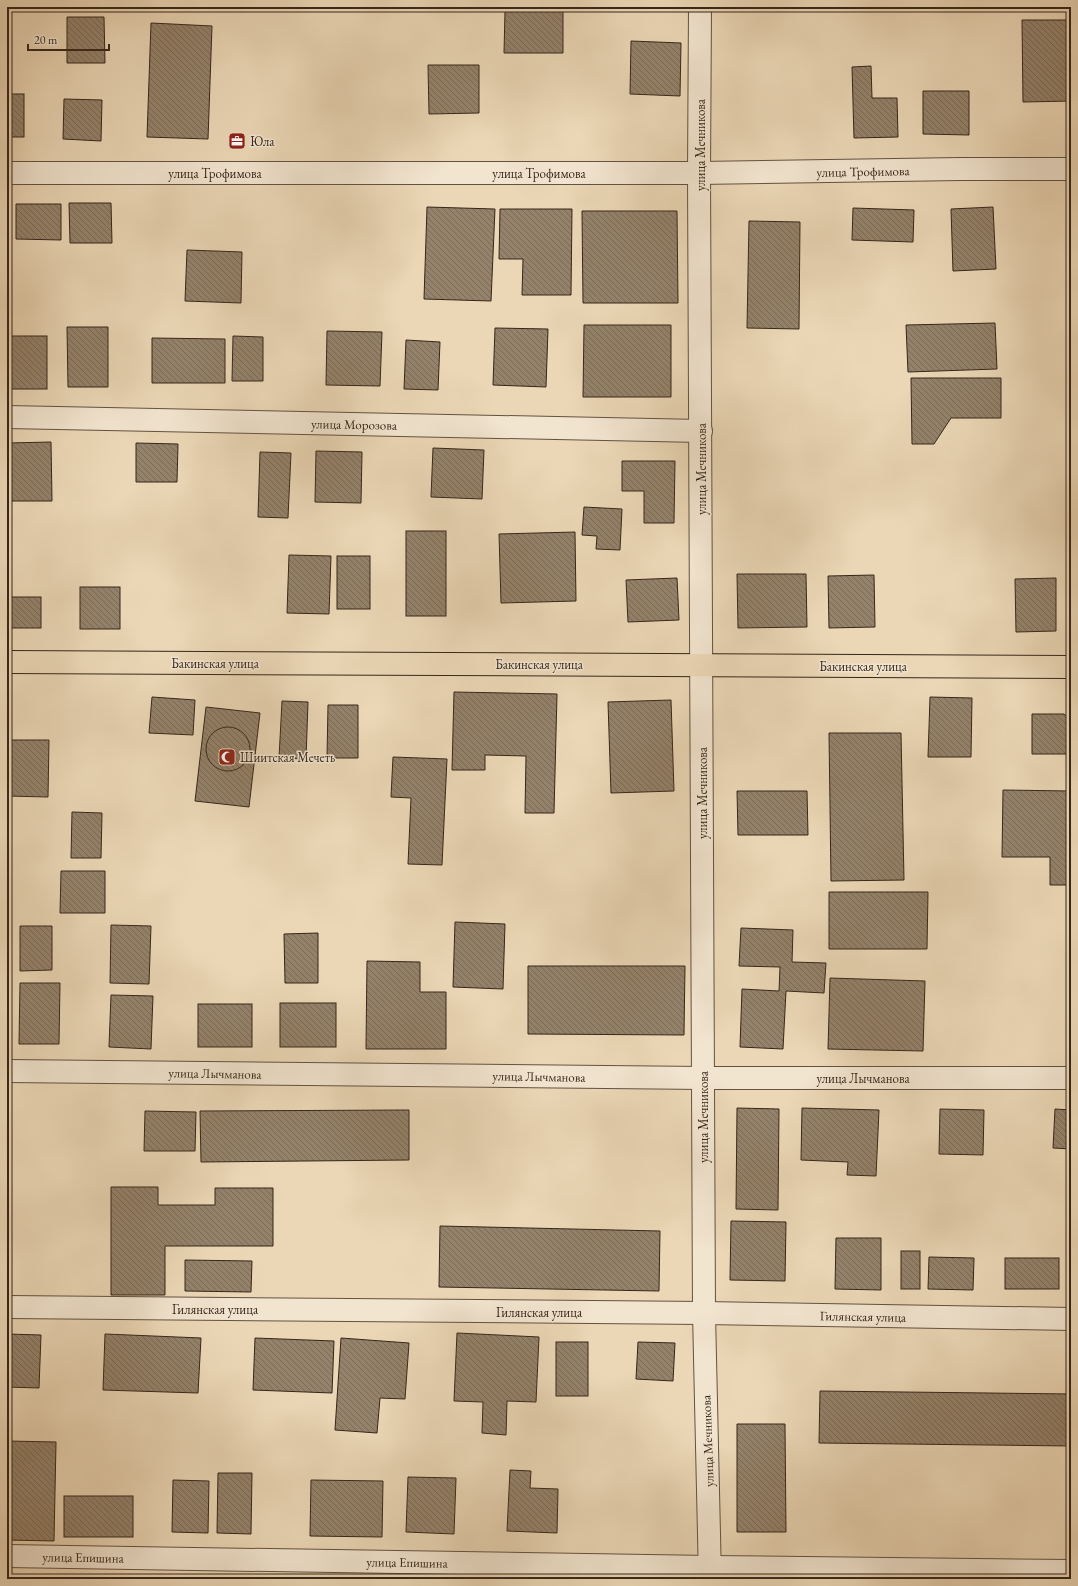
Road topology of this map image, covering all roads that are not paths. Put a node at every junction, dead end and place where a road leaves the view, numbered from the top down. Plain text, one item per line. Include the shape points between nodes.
1 (700, 7) edge
2 (1071, 169) edge
3 (7, 173) edge
4 (699, 173) junction
5 (7, 417) edge
6 (701, 431) junction
7 (7, 662) edge
8 (701, 665) junction
9 (1071, 667) edge
10 (7, 1071) edge
11 (703, 1078) junction
12 (1071, 1078) edge
13 (7, 1307) edge
14 (704, 1313) junction
15 (1071, 1319) edge
16 (7, 1556) edge
17 (1071, 1571) edge
18 (711, 1573) edge

1 - 4 street, улица Мечникова
2 - 4 street, улица Трофимова
3 - 4 street, улица Трофимова
4 - 6 street, улица Мечникова
5 - 6 street, улица Морозова
6 - 8 street, улица Мечникова
7 - 8 main road, Бакинская улица
8 - 9 main road, Бакинская улица
8 - 11 street, улица Мечникова
10 - 11 street, улица Лычманова
11 - 12 street, улица Лычманова
11 - 14 street, улица Мечникова
13 - 14 street, Гилянская улица
14 - 15 street, Гилянская улица
14 - 18 street, улица Мечникова
16 - 18 street, улица Епишина
17 - 18 street, улица Епишина

